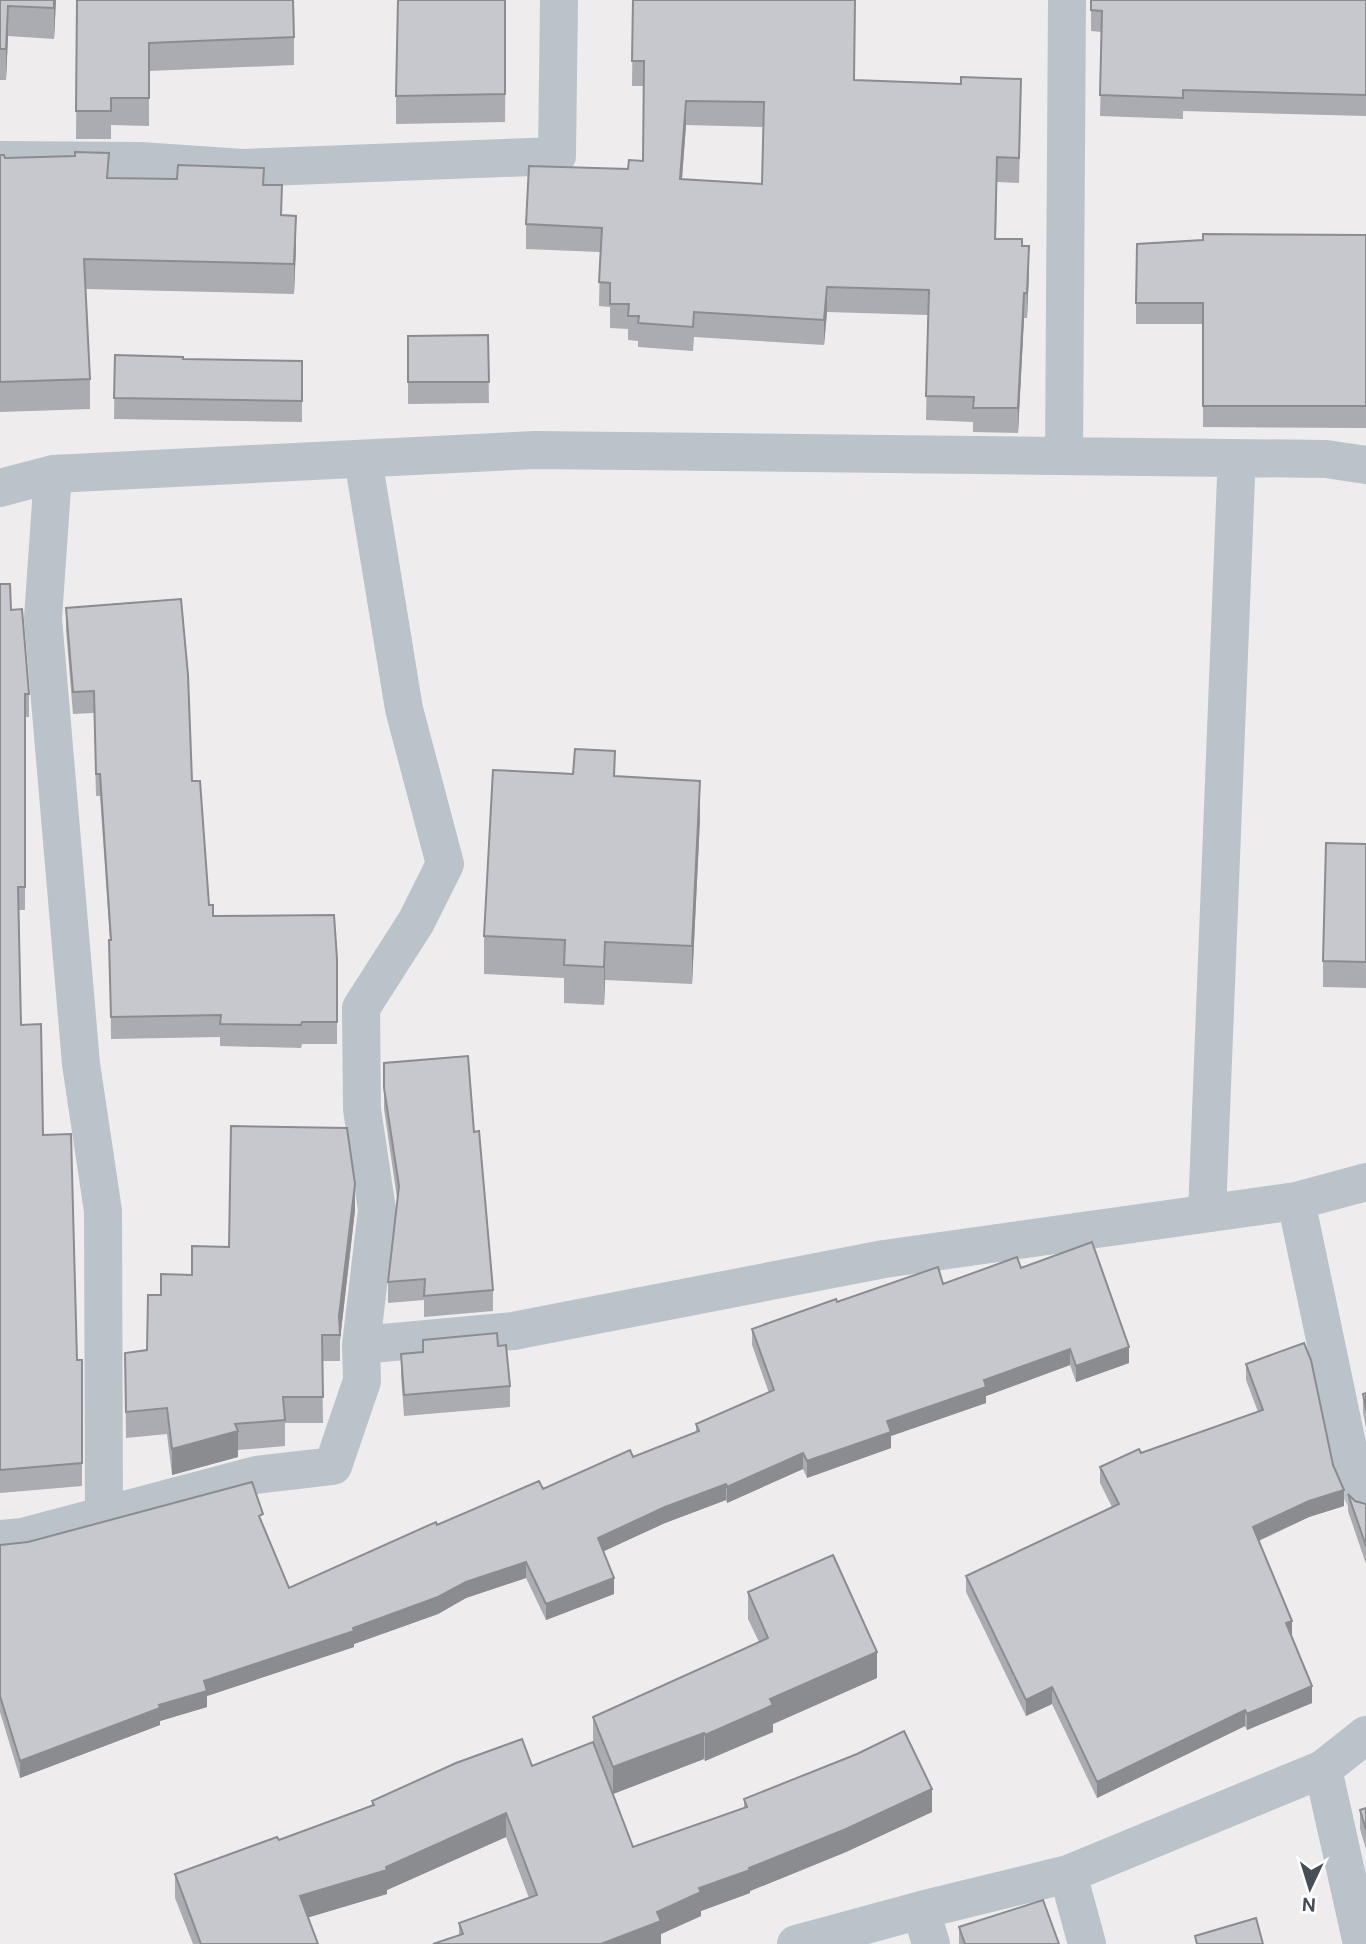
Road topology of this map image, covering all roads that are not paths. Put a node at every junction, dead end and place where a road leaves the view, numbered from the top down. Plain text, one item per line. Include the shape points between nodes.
1 (559, 0) edge
2 (1067, 0) edge
3 (0, 160) edge
4 (1063, 456) junction
5 (363, 459) junction
6 (1366, 465) edge
7 (53, 474) junction
8 (1236, 477) dead end
9 (0, 488) edge
10 (1366, 1181) edge
11 (1296, 1201) junction
12 (1207, 1213) junction
13 (361, 1345) junction
14 (1366, 1500) edge
15 (104, 1515) junction
16 (0, 1539) edge
17 (1366, 1735) edge
18 (1323, 1769) junction
19 (1068, 1874) junction
20 (926, 1927) edge
21 (796, 1944) edge
22 (1087, 1944) edge
23 (1362, 1944) edge

1 - 3 street via 557,156 243,168 140,161
2 - 4 street
4 - 5 street via 534,450
4 - 6 street via 1326,459
5 - 7 street
5 - 13 street via 404,709 445,864 416,922 361,1008 362,1109 377,1210
7 - 9 street
7 - 15 street via 43,618 81,1064 103,1210
8 - 12 street
10 - 11 street
11 - 12 street
11 - 14 street via 1354,1477
12 - 13 street via 884,1259 513,1331
13 - 15 street via 362,1381 333,1466 256,1475
15 - 16 street
17 - 18 street
18 - 19 street
18 - 23 street
19 - 20 street
19 - 22 street
20 - 21 street

